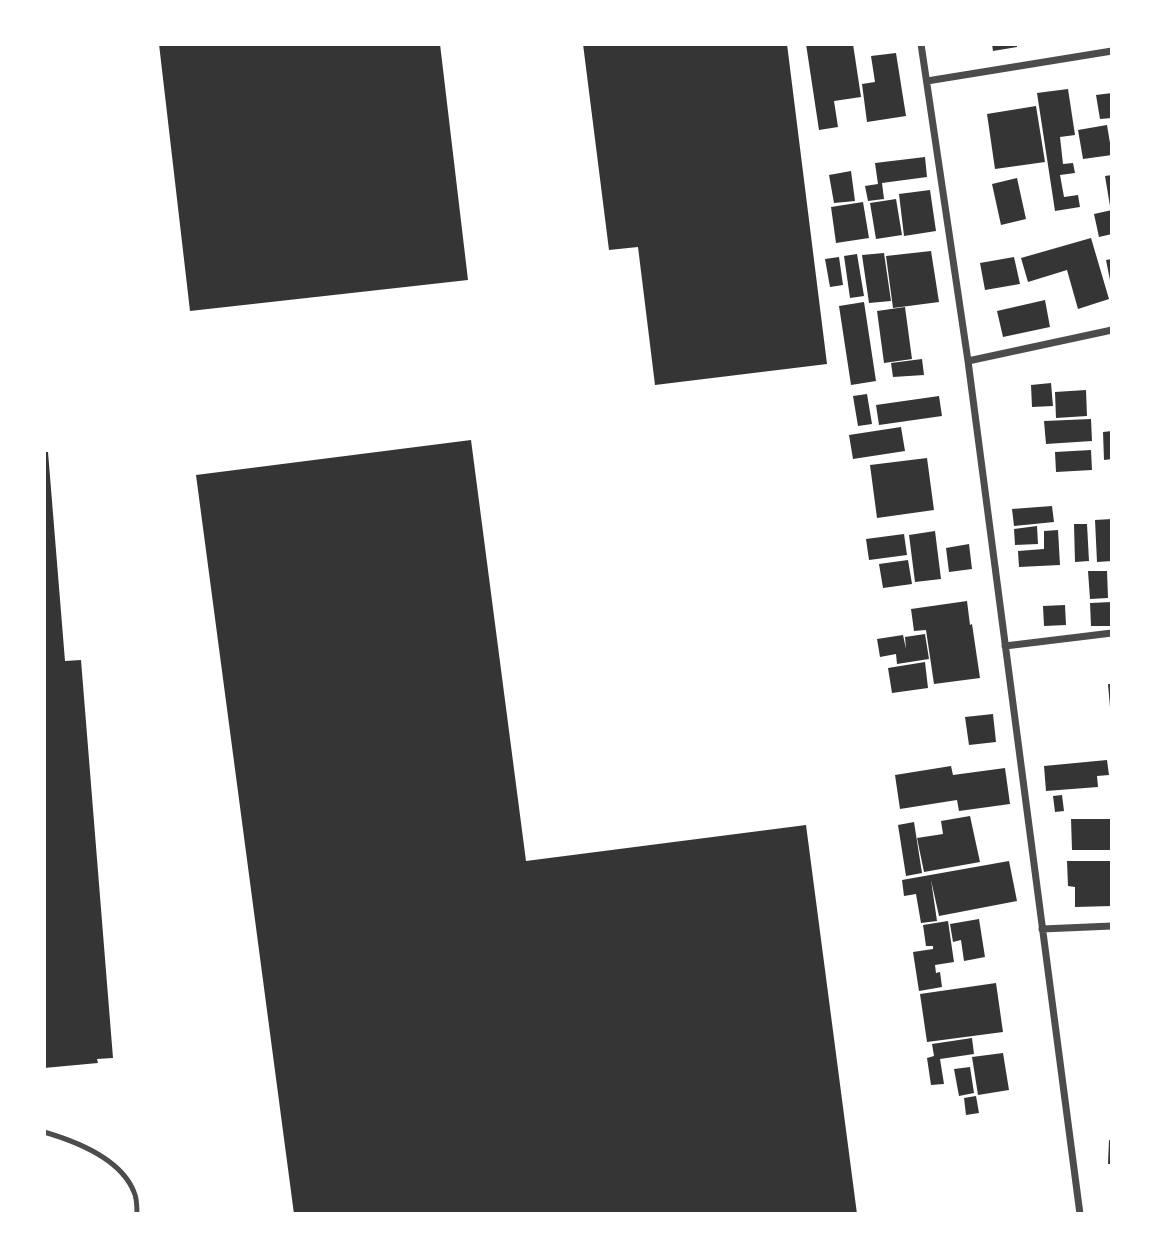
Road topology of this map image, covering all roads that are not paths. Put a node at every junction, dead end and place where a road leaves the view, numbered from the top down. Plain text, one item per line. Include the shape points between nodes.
1 (921, 44) edge
2 (1112, 51) edge
3 (927, 81) junction
4 (1112, 330) edge
5 (968, 361) junction
6 (1112, 633) edge
7 (1005, 646) junction
8 (1112, 926) edge
9 (1042, 929) junction
10 (44, 1132) edge
11 (137, 1214) edge
12 (1080, 1214) edge

1 - 3 street
2 - 3 street
3 - 5 street
4 - 5 street
5 - 7 street
6 - 7 street
7 - 9 street
8 - 9 street
9 - 12 street
10 - 11 lane via 66,1138 118,1169 135,1193

